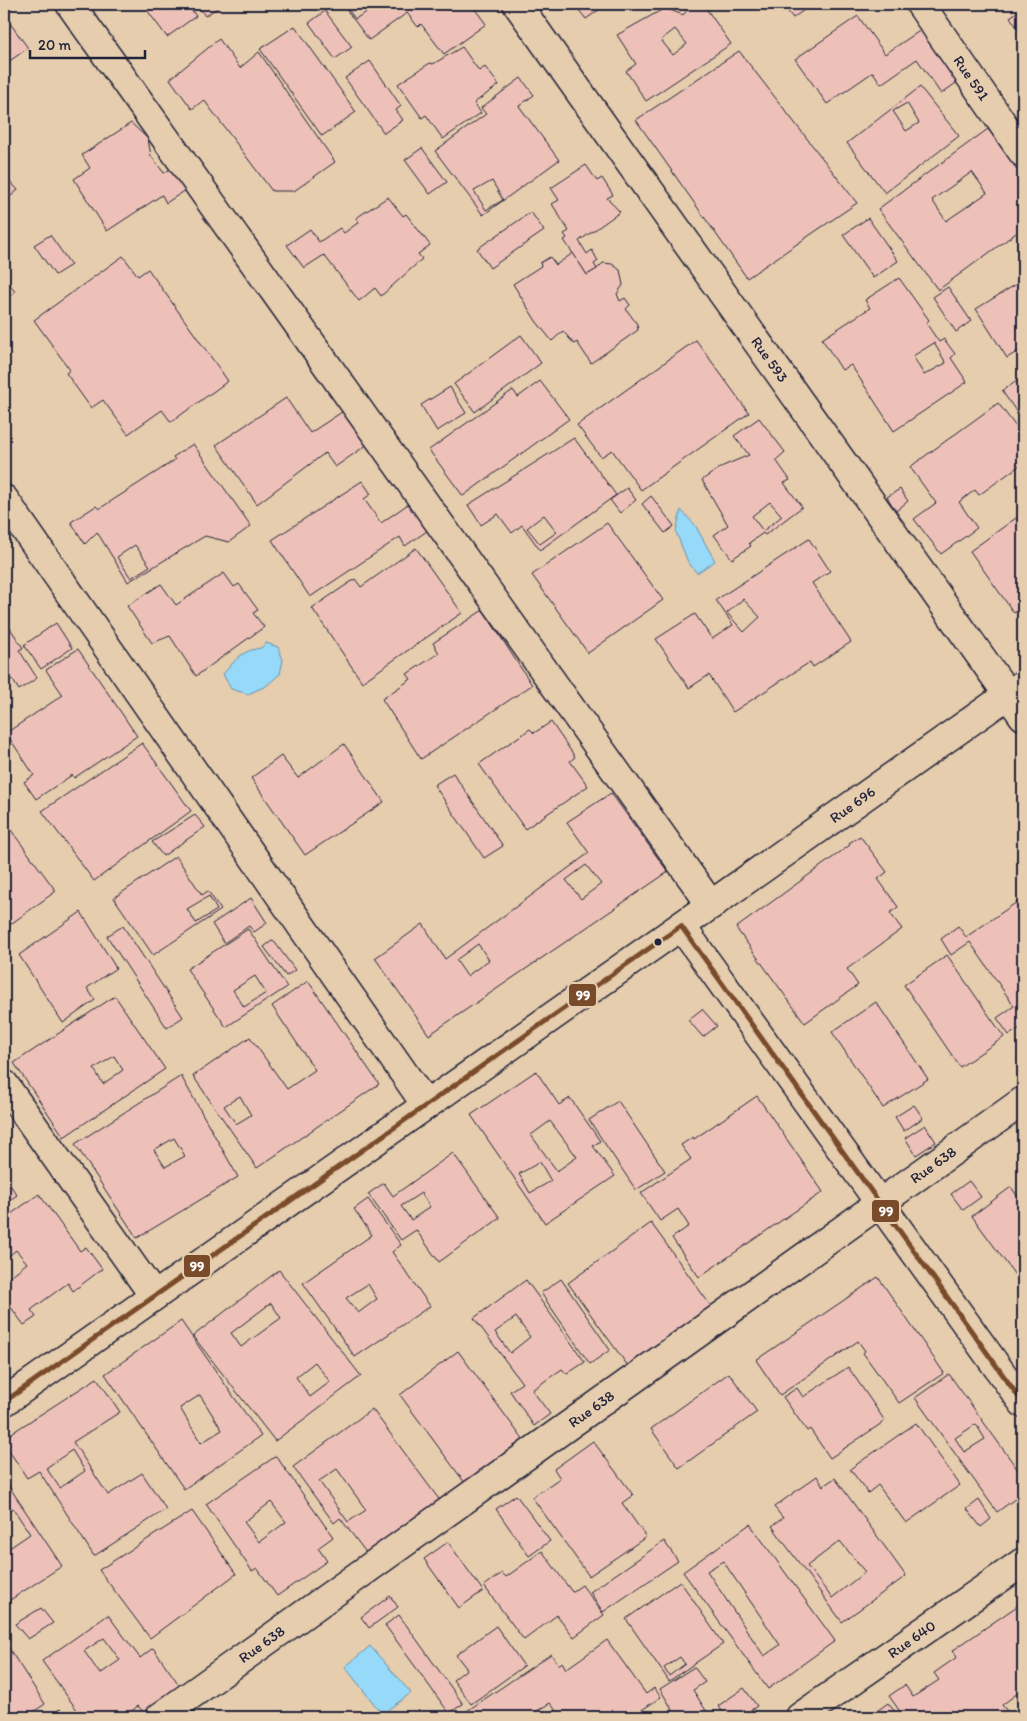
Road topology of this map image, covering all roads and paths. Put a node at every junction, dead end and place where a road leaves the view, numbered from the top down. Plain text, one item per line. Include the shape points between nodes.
1 (70, 4) edge
2 (517, 4) edge
3 (920, 4) edge
4 (1023, 153) edge
5 (4, 499) edge
6 (1018, 698) edge
7 (711, 905) junction
8 (681, 926) junction
9 (4, 1084) edge
10 (1023, 1101) edge
11 (426, 1105) junction
12 (880, 1203) junction
13 (154, 1296) junction
14 (4, 1402) edge
15 (1023, 1402) edge
16 (1023, 1562) edge
17 (160, 1717) edge
18 (800, 1717) edge

1 - 7 street
2 - 6 street, Rue 593
3 - 4 street, Rue 591
5 - 11 street
6 - 7 street, Rue 696
7 - 8 street, Rue 696
8 - 11 street, Rue 696
8 - 12 street
9 - 13 street
10 - 12 street, Rue 638
11 - 13 street, Rue 696
12 - 15 street
12 - 17 street, Rue 638
13 - 14 street, Rue 696
16 - 18 street, Rue 640

